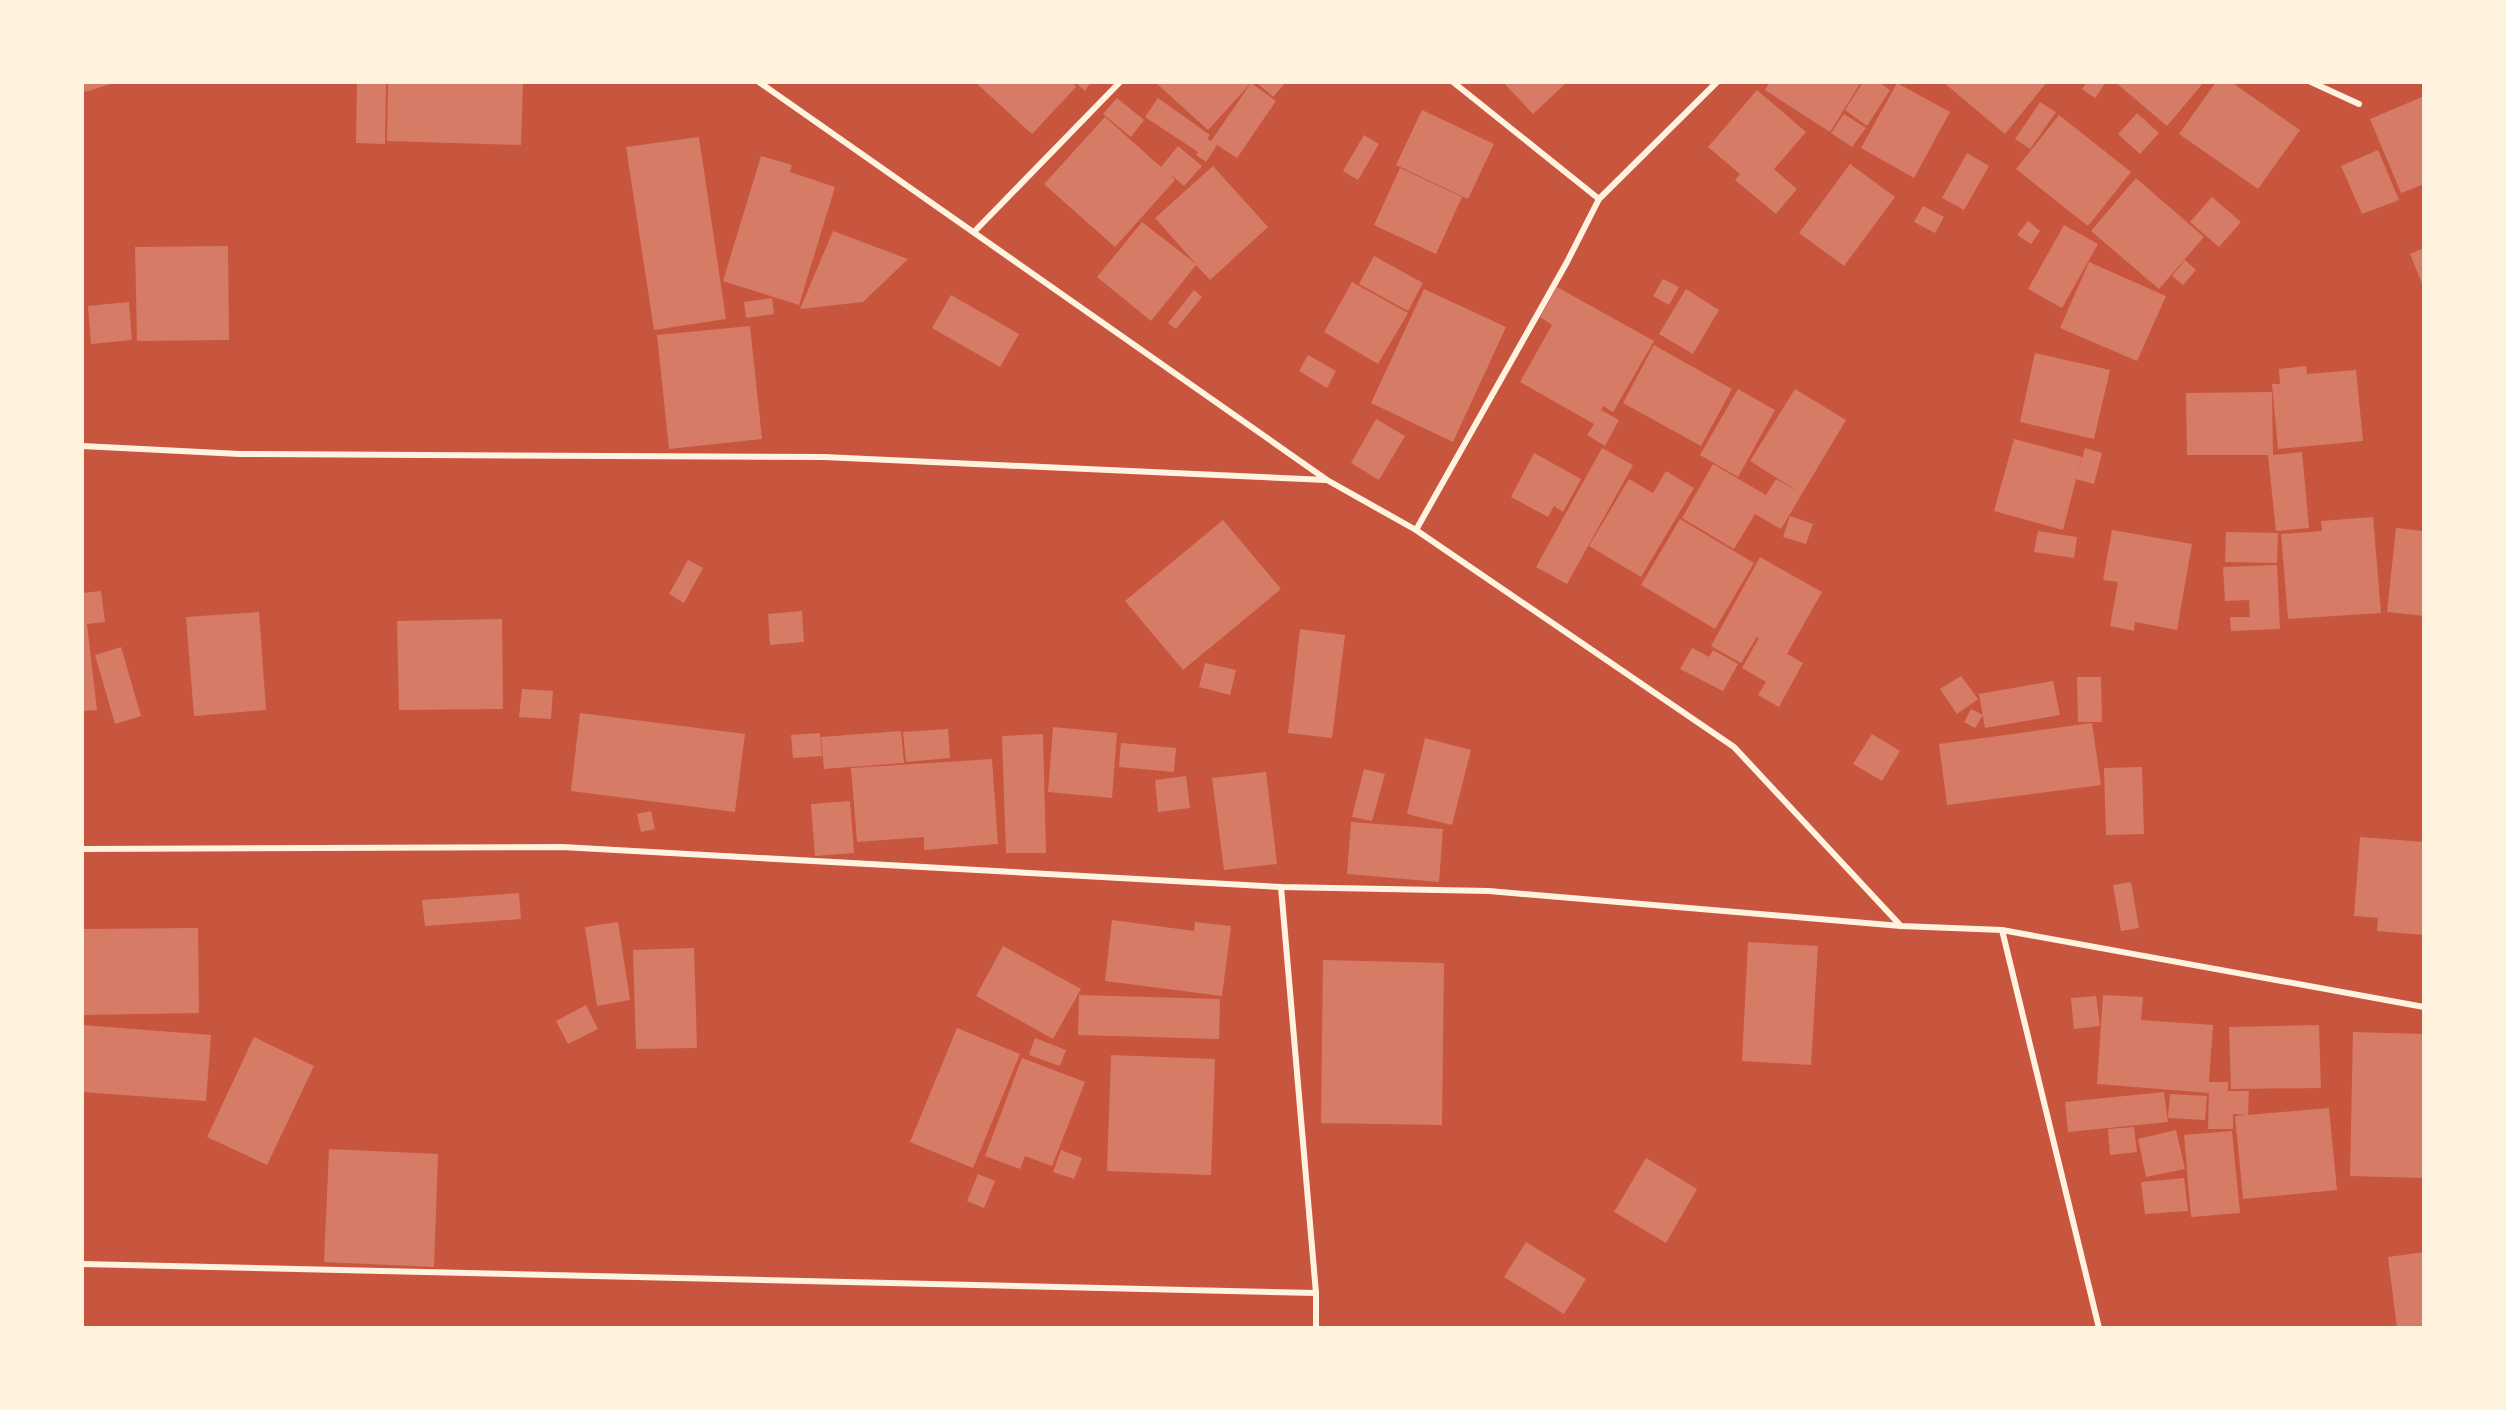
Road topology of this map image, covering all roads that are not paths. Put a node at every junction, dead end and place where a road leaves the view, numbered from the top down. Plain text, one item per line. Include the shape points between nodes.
1 (759, 82) edge
2 (1120, 82) edge
3 (1453, 82) edge
4 (1717, 82) edge
5 (2311, 82) edge
6 (2360, 104) dead end
7 (1599, 199) junction
8 (974, 232) junction
9 (82, 446) edge
10 (1327, 480) junction
11 (1416, 530) junction
12 (82, 849) edge
13 (1281, 887) junction
14 (1901, 926) junction
15 (2002, 930) junction
16 (2424, 1007) edge
17 (82, 1264) edge
18 (1316, 1293) junction
19 (1316, 1328) edge
20 (2099, 1328) edge

1 - 8 street
2 - 8 street
3 - 7 street
4 - 7 street
5 - 6 street
7 - 11 street
8 - 10 street
9 - 10 street via 240,454 824,457
10 - 11 street
11 - 14 street via 1734,747
12 - 13 street via 562,847
13 - 14 street via 1489,891
13 - 18 street
14 - 15 street
15 - 16 street
15 - 20 street
17 - 18 street
18 - 19 street

